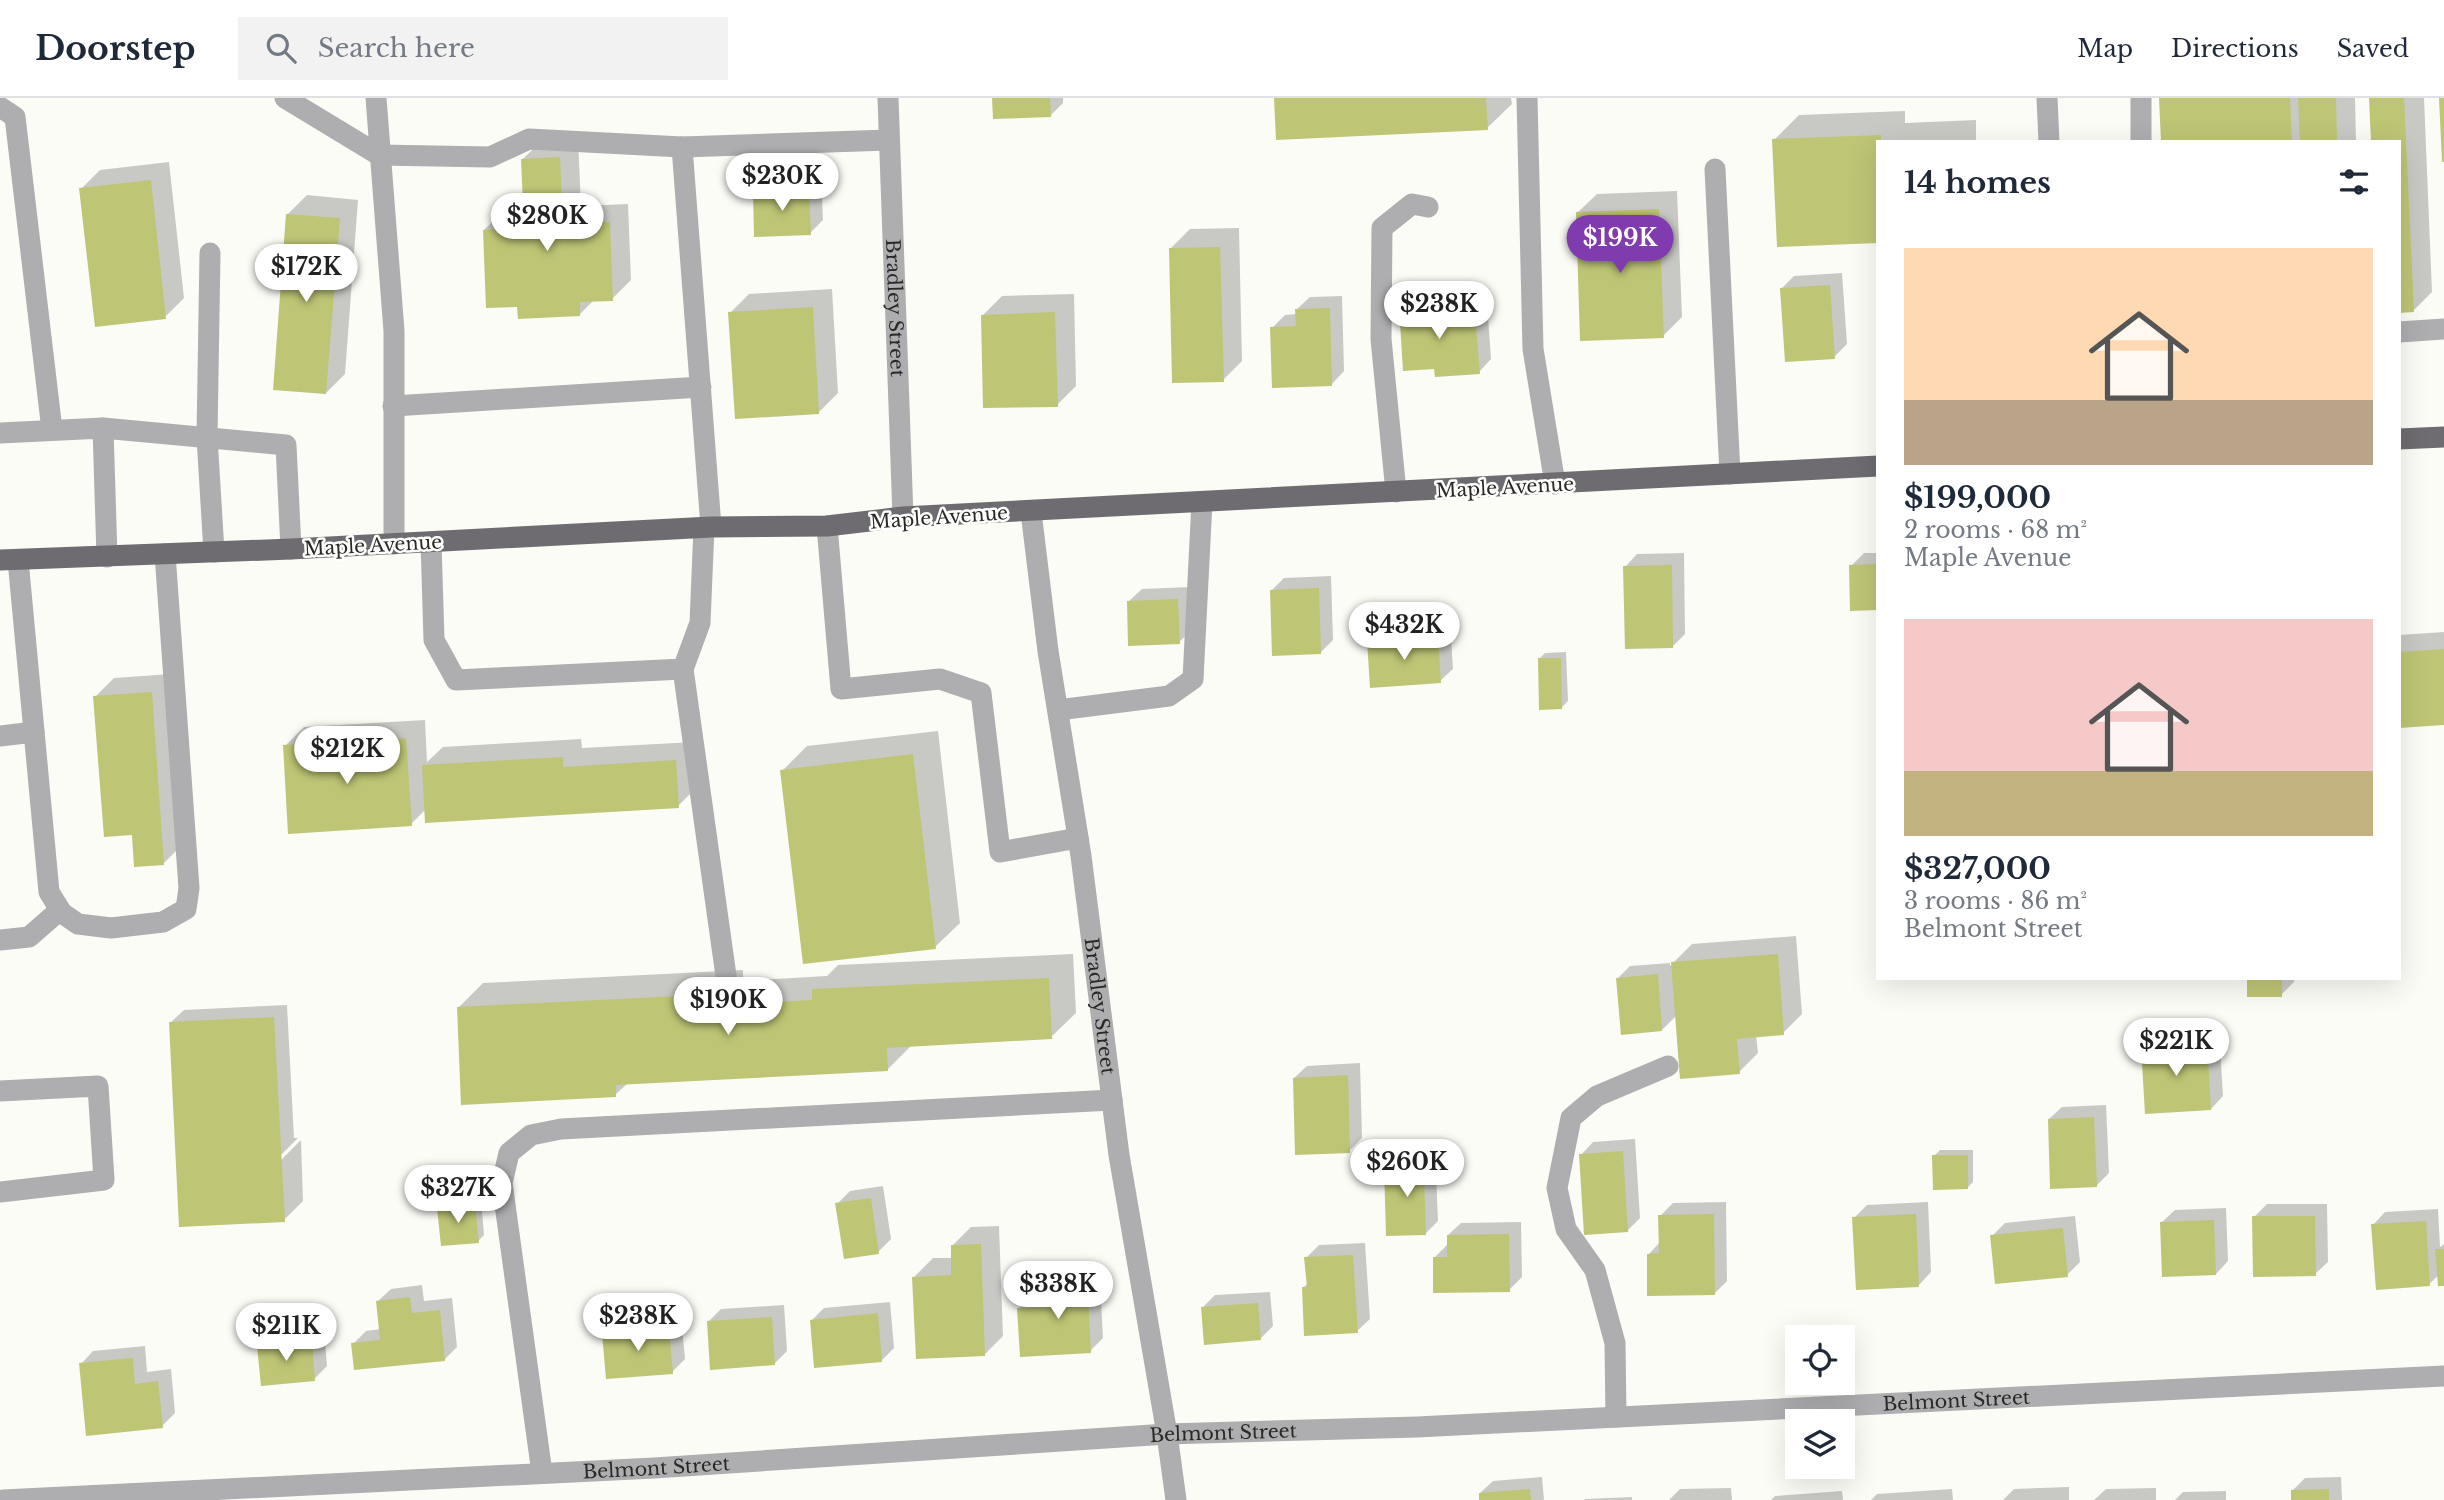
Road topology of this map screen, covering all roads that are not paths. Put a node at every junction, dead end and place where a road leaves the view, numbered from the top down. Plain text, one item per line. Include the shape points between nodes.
1 (285, 98) edge
2 (376, 98) edge
3 (888, 98) edge
4 (1527, 98) edge
5 (2047, 98) edge
6 (2141, 98) edge
7 (0, 107) edge
8 (890, 140) junction
9 (2049, 140) edge
10 (2141, 140) edge
11 (682, 146) junction
12 (379, 155) junction
13 (1715, 169) dead end
14 (1428, 207) dead end
15 (210, 253) dead end
16 (2444, 329) edge
17 (2401, 332) edge
18 (701, 387) junction
19 (393, 406) junction
20 (103, 428) junction
21 (52, 430) junction
22 (0, 433) edge
23 (207, 437) junction
24 (2444, 437) edge
25 (2401, 439) edge
26 (1876, 466) edge
27 (1730, 474) junction
28 (1555, 484) junction
29 (1396, 492) junction
30 (1202, 502) junction
31 (1031, 512) junction
32 (903, 517) junction
33 (827, 526) junction
34 (708, 527) junction
35 (431, 542) junction
36 (394, 544) junction
37 (290, 549) junction
38 (214, 552) junction
39 (165, 554) junction
40 (107, 557) junction
41 (9, 560) edge
42 (683, 669) junction
43 (1058, 710) junction
44 (34, 732) junction
45 (0, 736) edge
46 (1078, 838) junction
47 (60, 910) junction
48 (0, 940) edge
49 (727, 983) dead end
50 (1668, 1066) dead end
51 (0, 1091) edge
52 (1112, 1100) junction
53 (0, 1192) edge
54 (2444, 1376) edge
55 (1616, 1418) junction
56 (1167, 1434) junction
57 (542, 1473) junction
58 (3, 1500) edge
59 (1176, 1500) edge

1 - 12 street
2 - 12 street
3 - 8 street, Bradley Street
4 - 28 street via 1533,349
5 - 9 street
6 - 10 street
7 - 21 street via 15,117
8 - 11 street
8 - 32 street, Bradley Street
11 - 12 street via 529,139 490,157
11 - 18 street
12 - 19 street via 394,331
13 - 27 street
14 - 29 street via 1412,204 1382,228 1381,339
15 - 23 street
16 - 17 street
18 - 19 street
18 - 34 street
19 - 36 street
20 - 21 street
20 - 23 street
20 - 40 street
21 - 22 street
23 - 37 street via 286,445
23 - 38 street
24 - 25 main road
26 - 27 main road, Maple Avenue
27 - 28 main road, Maple Avenue
28 - 29 main road, Maple Avenue
29 - 30 main road, Maple Avenue
30 - 31 main road, Maple Avenue
30 - 43 street via 1193,678 1169,696
31 - 32 main road, Maple Avenue
31 - 43 street, Bradley Street
32 - 33 main road, Maple Avenue
33 - 34 main road, Maple Avenue
33 - 46 street via 841,689 940,679 981,693 1000,852
34 - 35 main road, Maple Avenue
34 - 42 street via 700,623
35 - 36 main road, Maple Avenue
35 - 42 street via 434,639 456,680
36 - 37 main road, Maple Avenue
37 - 38 main road, Maple Avenue
38 - 39 main road, Maple Avenue
39 - 40 main road, Maple Avenue
39 - 47 street via 189,888 186,909 163,922 111,928 78,924
40 - 41 main road, Maple Avenue
41 - 44 street
42 - 49 street
43 - 46 street, Bradley Street
44 - 45 street
44 - 47 street via 49,892
46 - 52 street, Bradley Street
47 - 48 street via 29,937
50 - 55 street via 1597,1096 1571,1118 1557,1188 1566,1228 1595,1270 1615,1343
51 - 53 street via 98,1086 104,1181
52 - 56 street, Bradley Street
52 - 57 street via 561,1129 531,1135 509,1153 502,1183
54 - 55 street, Belmont Street
55 - 56 street, Belmont Street
56 - 57 street, Belmont Street
56 - 59 street, Bradley Street
57 - 58 street, Belmont Street

